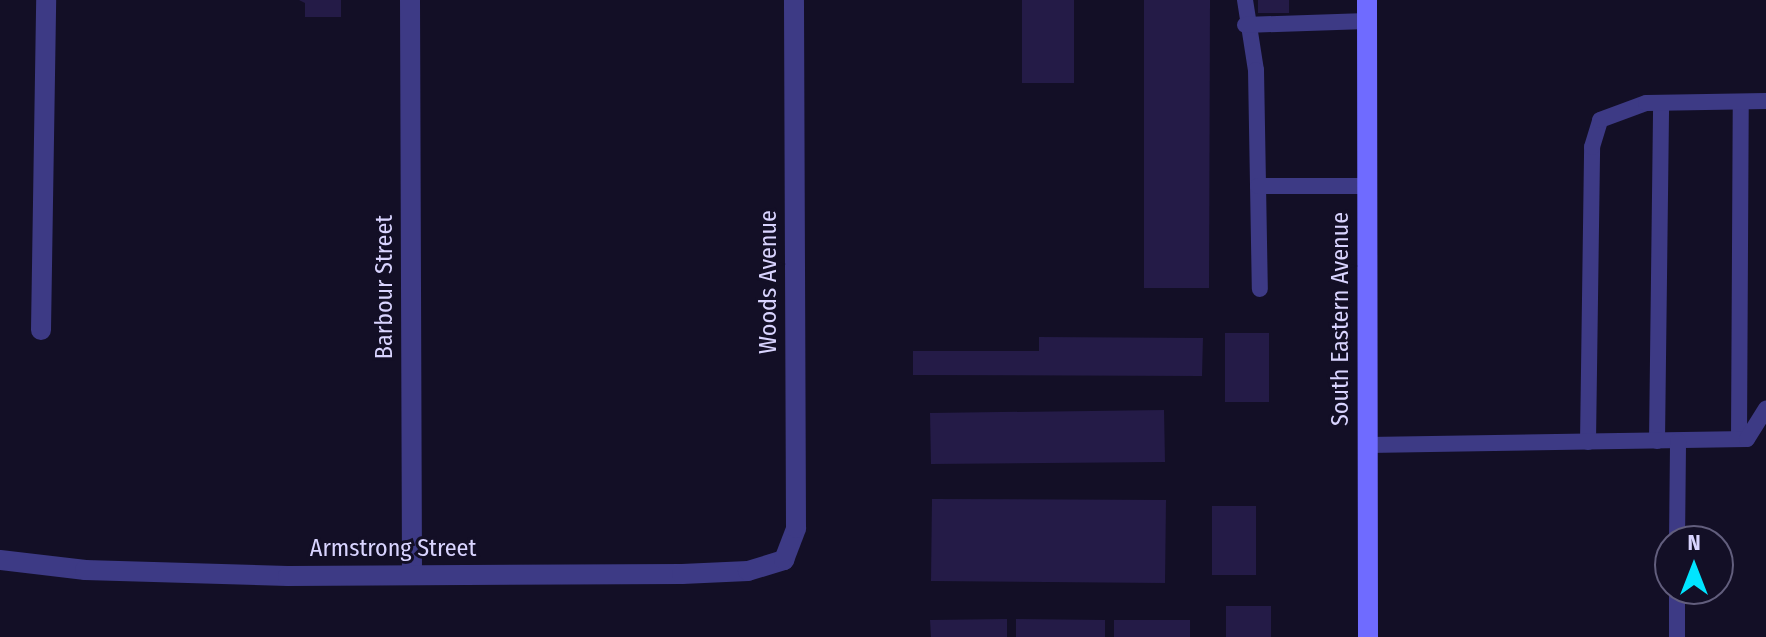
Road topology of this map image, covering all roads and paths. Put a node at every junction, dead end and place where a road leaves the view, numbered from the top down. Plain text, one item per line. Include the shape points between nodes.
1 (46, 0) edge
2 (410, 0) edge
3 (794, 0) edge
4 (1245, 0) edge
5 (1367, 0) edge
6 (1367, 21) junction
7 (1245, 25) junction
8 (1766, 101) edge
9 (1741, 102) junction
10 (1661, 103) junction
11 (1258, 186) junction
12 (1367, 186) junction
13 (1260, 289) dead end
14 (41, 330) dead end
15 (1766, 408) edge
16 (1743, 439) junction
17 (1766, 440) edge
18 (1657, 441) junction
19 (1678, 441) junction
20 (1588, 442) junction
21 (1368, 445) junction
22 (1677, 525) edge
23 (0, 560) edge
24 (784, 560) joint
25 (412, 574) junction
26 (1677, 605) edge
27 (1368, 637) edge
28 (1677, 637) edge

1 - 14 street
2 - 25 street, Barbour Street
3 - 24 street, Woods Avenue via 796,528
4 - 7 lane
5 - 6 main road, South Eastern Avenue
6 - 7 lane
6 - 12 main road, South Eastern Avenue
7 - 11 lane via 1256,70
8 - 9 lane
9 - 10 lane
9 - 16 lane
10 - 18 lane
10 - 20 lane via 1646,103 1600,120 1592,147
11 - 12 lane
11 - 13 lane
12 - 21 main road, South Eastern Avenue
15 - 16 lane
16 - 17 lane
16 - 19 lane
18 - 19 lane
18 - 20 lane
19 - 22 lane
20 - 21 lane
21 - 27 main road, South Eastern Avenue
23 - 25 street, Armstrong Street via 188,574
24 - 25 street, Armstrong Street via 748,571 682,574
26 - 28 lane

